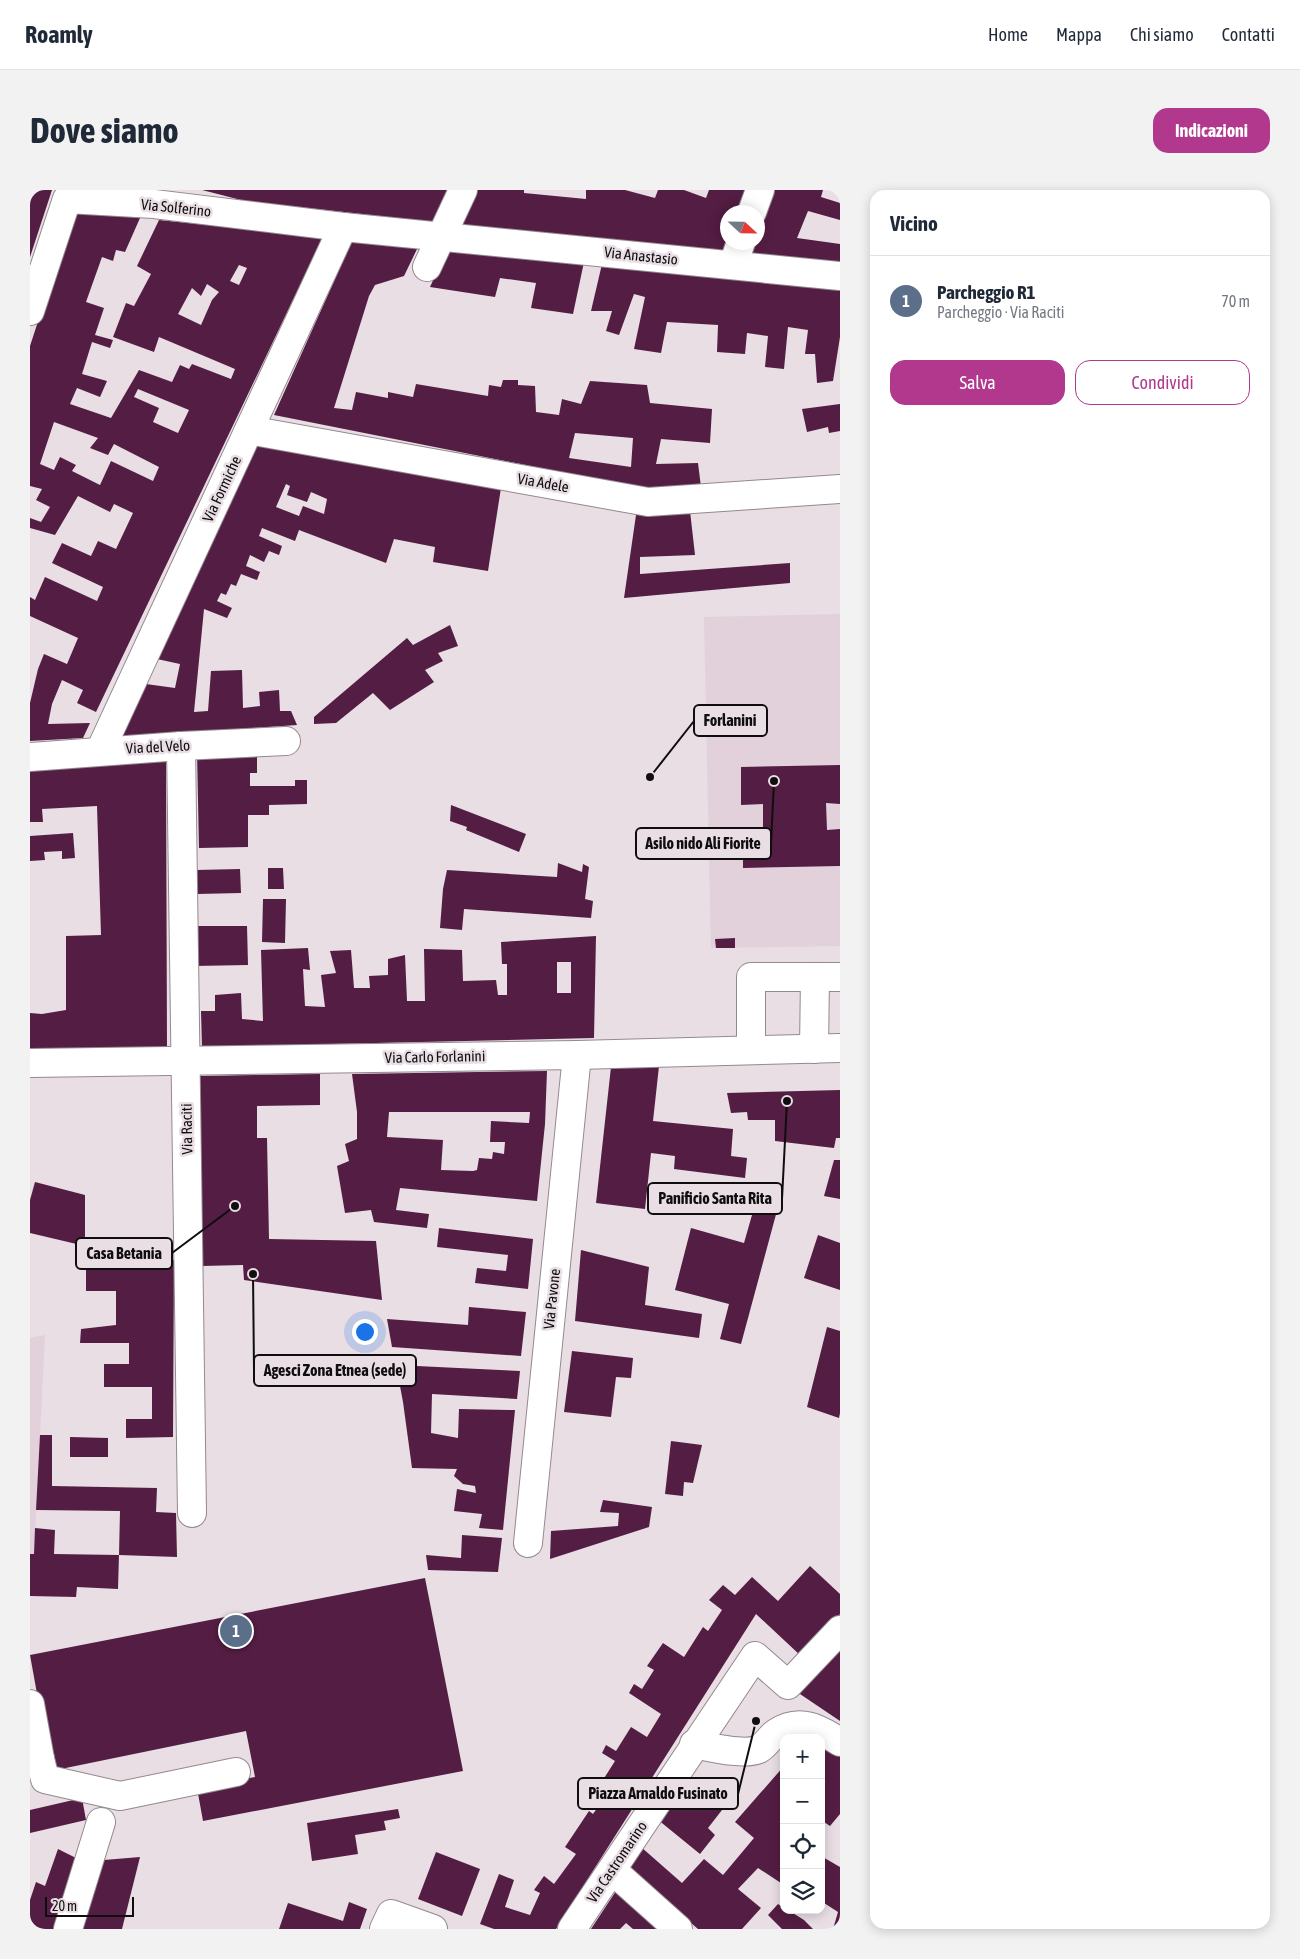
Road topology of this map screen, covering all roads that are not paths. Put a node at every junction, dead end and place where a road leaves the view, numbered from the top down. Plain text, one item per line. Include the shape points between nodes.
1 (463, 190) edge
2 (760, 190) edge
3 (159, 197) edge
4 (755, 205) edge
5 (343, 227) junction
6 (441, 237) junction
7 (737, 254) edge
8 (427, 267) dead end
9 (840, 276) edge
10 (30, 311) edge
11 (249, 430) junction
12 (840, 489) edge
13 (286, 741) dead end
14 (181, 746) junction
15 (100, 751) junction
16 (30, 757) edge
17 (827, 977) edge
18 (827, 1048) edge
19 (751, 1050) junction
20 (577, 1055) junction
21 (186, 1062) junction
22 (30, 1063) edge
23 (192, 1513) dead end
24 (528, 1543) dead end
25 (840, 1630) edge
26 (30, 1704) edge
27 (829, 1735) edge
28 (694, 1744) junction
29 (35, 1760) edge
30 (236, 1772) dead end
31 (101, 1822) dead end
32 (612, 1870) junction
33 (388, 1921) edge
34 (68, 1929) edge
35 (434, 1929) edge
36 (572, 1929) edge
37 (678, 1929) edge

1 - 6 street
2 - 4 street
3 - 5 street, Via Solferino
3 - 10 street, Via Solferino via 66,200
5 - 6 street, Via Anastasio
5 - 11 street, Via Formiche
6 - 7 street, Via Anastasio
6 - 8 street
7 - 9 street, Via Anastasio
11 - 12 street, Via Adele via 648,502
11 - 15 street, Via Formiche
13 - 14 street, Via del Velo
14 - 15 street, Via del Velo
14 - 21 street, Via Raciti
15 - 16 street, Via del Velo
17 - 18 street
17 - 19 street via 751,977
18 - 19 street, Via Carlo Forlanini
19 - 20 street, Via Carlo Forlanini
20 - 21 street, Via Carlo Forlanini
20 - 24 street, Via Pavone
21 - 22 street, Via Carlo Forlanini
21 - 23 street, Via Raciti
25 - 28 street, Via Castromarino via 788,1685 755,1656
26 - 29 street
27 - 28 street via 804,1725 777,1732 759,1749 725,1751
28 - 32 street, Via Castromarino
29 - 30 street via 45,1779 120,1796
31 - 34 street
32 - 36 street, Via Castromarino
32 - 37 street
33 - 35 street

